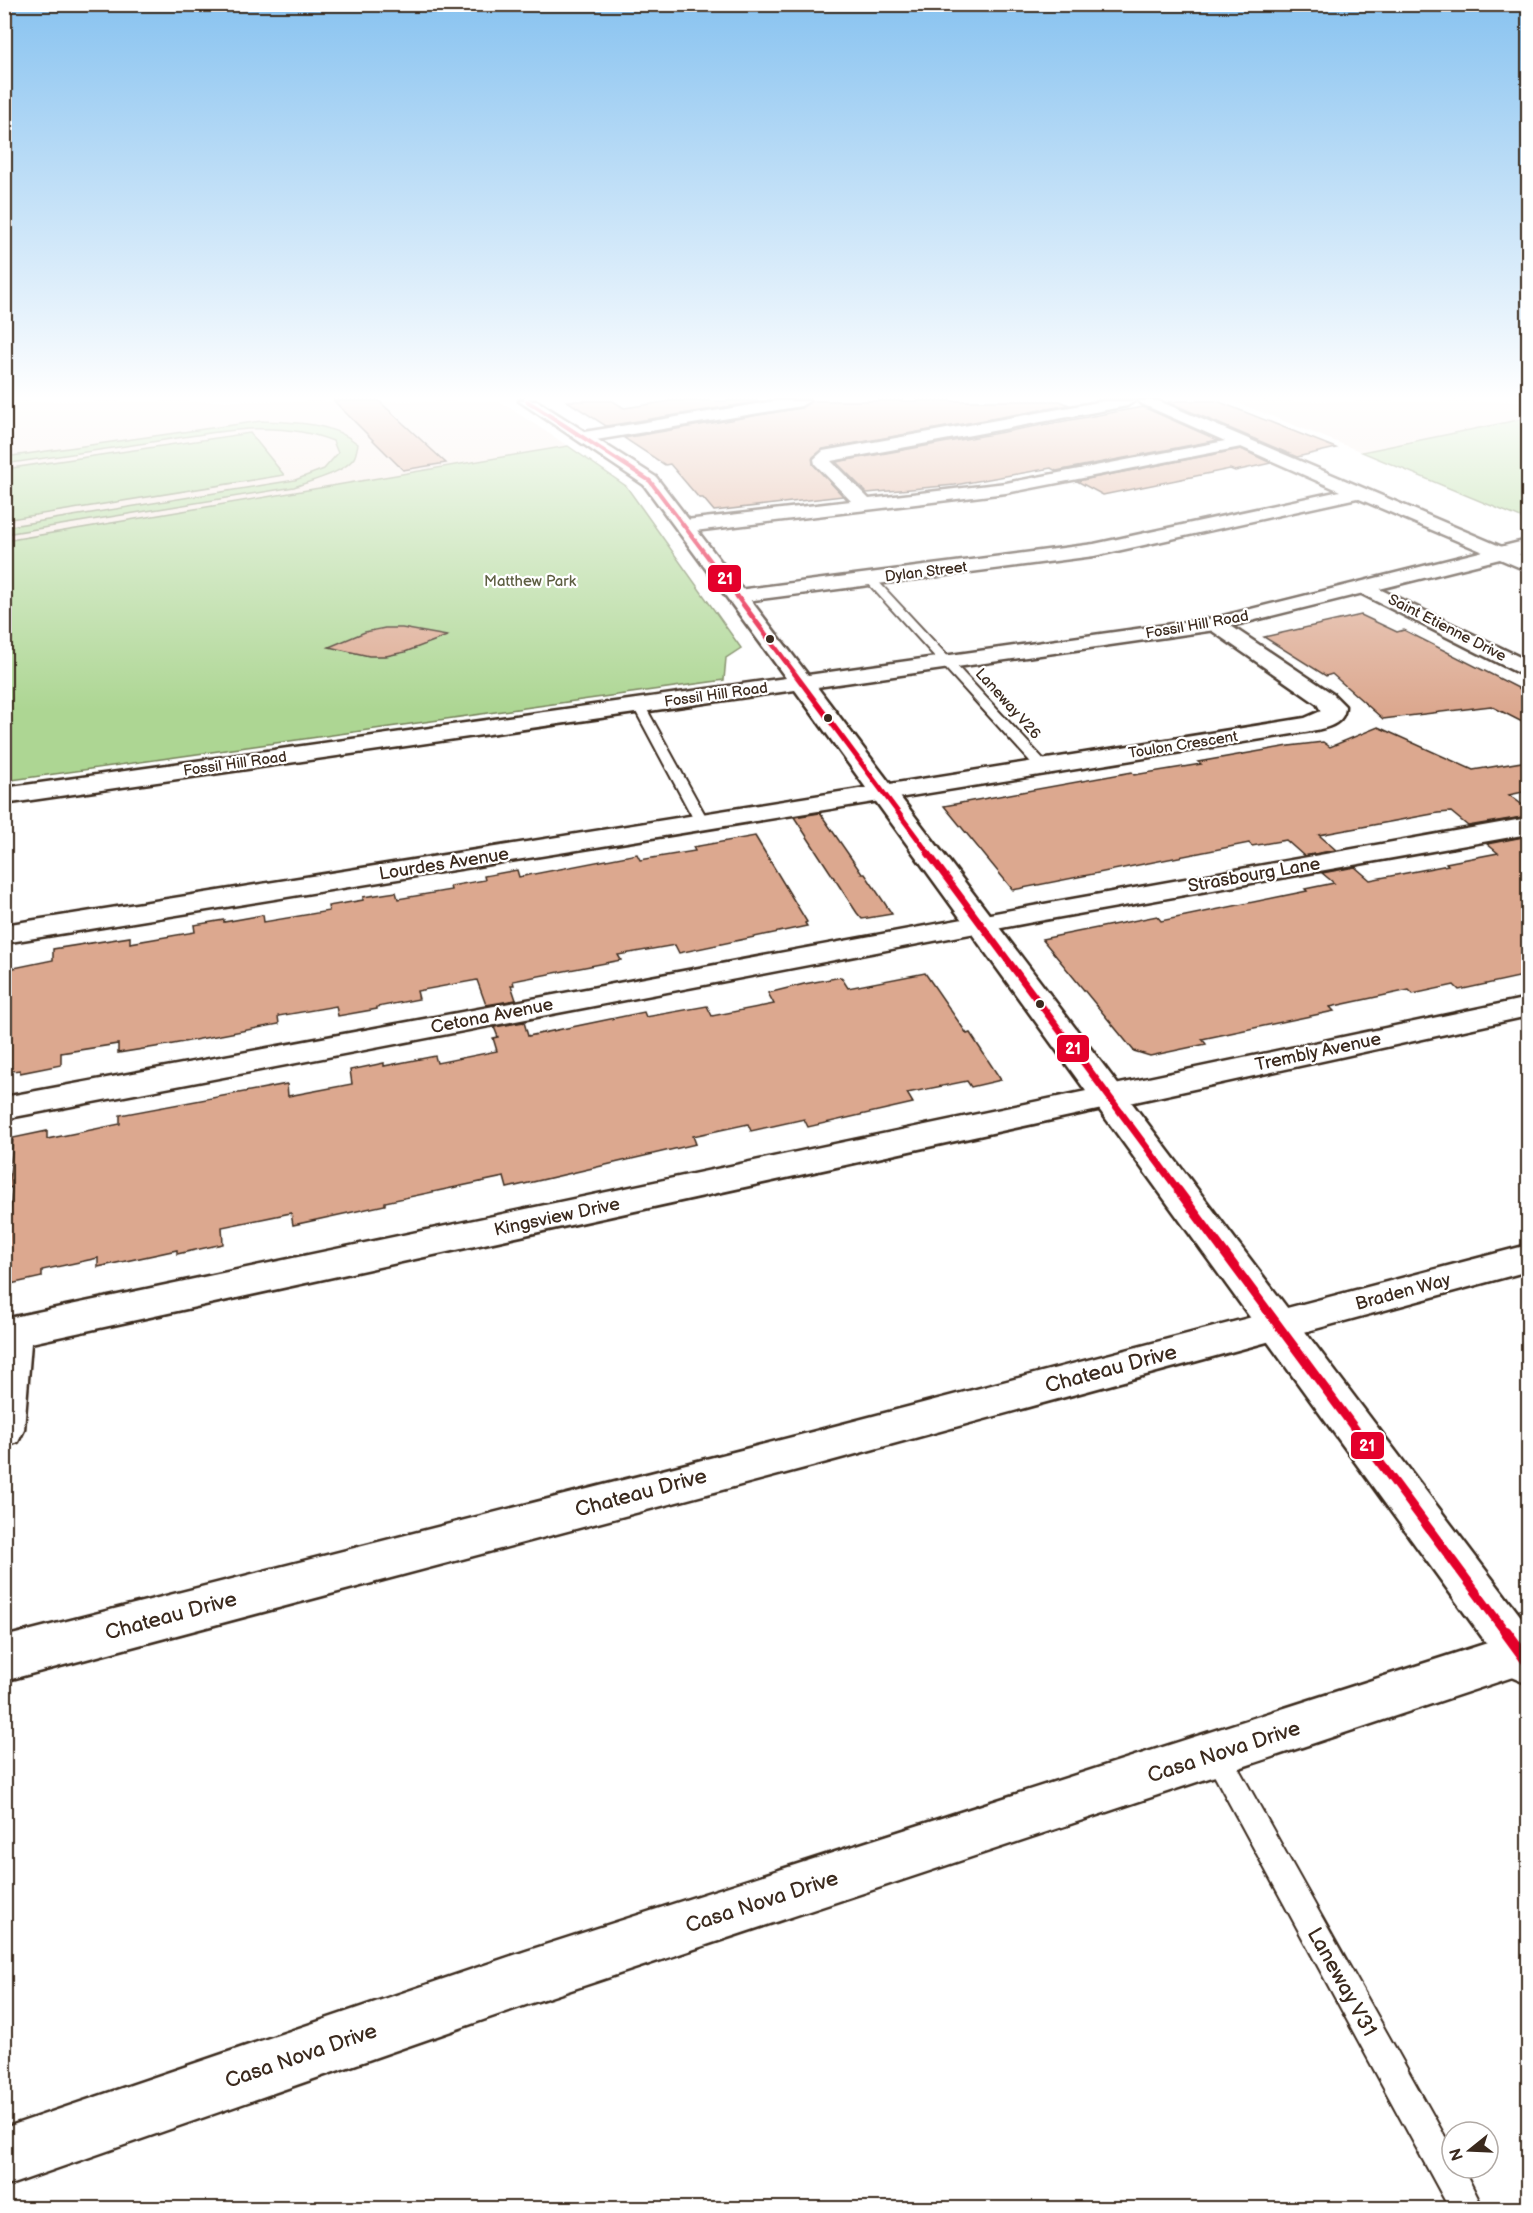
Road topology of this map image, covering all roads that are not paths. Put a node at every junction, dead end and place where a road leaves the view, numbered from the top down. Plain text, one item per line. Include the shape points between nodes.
1 (668, 504) edge
2 (879, 504) edge
3 (1303, 504) edge
4 (1388, 504) edge
5 (866, 506) joint
6 (686, 526) junction
7 (1528, 546) edge
8 (1501, 553) junction
9 (1528, 565) edge
10 (870, 579) junction
11 (1365, 588) junction
12 (738, 596) junction
13 (1215, 624) junction
14 (948, 662) junction
15 (1528, 669) edge
16 (802, 683) junction
17 (639, 706) junction
18 (1043, 767) junction
19 (882, 793) junction
20 (4, 796) edge
21 (702, 822) junction
22 (1528, 826) edge
23 (980, 924) junction
24 (4, 934) edge
25 (1528, 1007) edge
26 (1108, 1096) junction
27 (4, 1108) edge
28 (1528, 1258) edge
29 (1278, 1325) junction
30 (8, 1333) edge
31 (4, 1430) edge
32 (1526, 1656) edge
33 (4, 1659) edge
34 (1217, 1755) junction
35 (4, 2158) edge
36 (1467, 2208) edge

1 - 6 street
2 - 5 street
3 - 10 street, Dylan Street via 1095,550
4 - 8 street
5 - 6 street
6 - 12 street
7 - 8 street, Fossil Hill Road
8 - 9 street
8 - 11 street, Fossil Hill Road
10 - 12 street, Dylan Street
10 - 14 lane, Laneway V26
11 - 13 street, Fossil Hill Road
11 - 15 street, Saint Etienne Drive
12 - 16 street
13 - 14 street, Fossil Hill Road
13 - 18 street, Toulon Crescent via 1325,699 1333,706 1333,714 1305,725
14 - 16 street, Fossil Hill Road
14 - 18 lane, Laneway V26
16 - 17 street, Fossil Hill Road
16 - 19 street
17 - 20 street, Fossil Hill Road
17 - 21 lane
18 - 19 street, Toulon Crescent
19 - 21 street, Lourdes Avenue
19 - 23 street
21 - 24 street, Lourdes Avenue
22 - 23 street, Strasbourg Lane
23 - 26 street
23 - 27 street, Cetona Avenue
25 - 26 street, Trembly Avenue
26 - 29 street
26 - 30 street, Kingsview Drive
28 - 29 street, Braden Way
29 - 32 street
29 - 33 street, Chateau Drive
30 - 31 street
32 - 34 street, Casa Nova Drive
34 - 35 street, Casa Nova Drive via 526,1978
34 - 36 lane, Laneway V31

